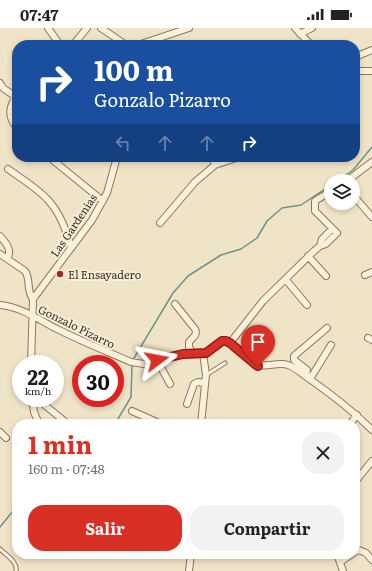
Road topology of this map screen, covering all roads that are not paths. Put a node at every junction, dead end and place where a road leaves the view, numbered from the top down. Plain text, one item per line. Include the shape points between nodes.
1 (48, 28) edge
2 (87, 28) edge
3 (101, 28) edge
4 (188, 28) edge
5 (295, 28) edge
6 (312, 28) edge
7 (300, 34) junction
8 (56, 40) edge
9 (77, 40) edge
10 (119, 40) edge
11 (153, 40) edge
12 (306, 40) edge
13 (372, 50) edge
14 (360, 54) edge
15 (360, 71) edge
16 (372, 71) edge
17 (0, 83) edge
18 (12, 94) edge
19 (12, 102) edge
20 (12, 122) edge
21 (55, 162) edge
22 (115, 162) edge
23 (214, 162) edge
24 (224, 162) edge
25 (372, 164) edge
26 (215, 165) junction
27 (8, 169) dead end
28 (357, 174) edge
29 (324, 196) edge
30 (103, 202) junction
31 (360, 203) edge
32 (372, 217) edge
33 (160, 223) dead end
34 (0, 236) edge
35 (71, 248) junction
36 (0, 254) edge
37 (308, 256) junction
38 (7, 258) junction
39 (372, 272) edge
40 (365, 275) dead end
41 (326, 276) dead end
42 (286, 280) junction
43 (33, 299) junction
44 (175, 304) dead end
45 (0, 305) edge
46 (307, 305) dead end
47 (32, 315) junction
48 (327, 328) dead end
49 (230, 343) junction
50 (331, 345) dead end
51 (202, 353) junction
52 (193, 354) junction
53 (31, 355) edge
54 (157, 360) junction
55 (225, 363) dead end
56 (206, 375) junction
57 (308, 378) junction
58 (204, 383) junction
59 (170, 384) dead end
60 (187, 404) dead end
61 (33, 407) edge
62 (47, 407) edge
63 (132, 411) dead end
64 (357, 416) junction
65 (37, 419) edge
66 (62, 419) edge
67 (149, 419) edge
68 (201, 419) edge
69 (354, 419) edge
70 (372, 430) edge
71 (0, 432) edge
72 (6, 438) dead end
73 (372, 462) edge
74 (360, 476) edge
75 (0, 549) edge
76 (360, 550) edge
77 (190, 559) edge
78 (339, 559) edge
79 (345, 559) edge
80 (372, 560) edge
81 (340, 562) junction
82 (16, 571) edge
83 (189, 571) edge
84 (343, 571) edge

1 - 8 street
2 - 9 street
3 - 10 street
4 - 11 street
5 - 7 street
6 - 7 street
7 - 12 street
13 - 14 street
15 - 16 street
17 - 18 street
19 - 20 street
21 - 30 street
22 - 30 street, Las Gardenias
23 - 26 street
24 - 26 street
25 - 28 street
26 - 33 street via 195,182
27 - 35 street via 48,200 65,230
29 - 37 street via 314,203 315,211 334,231 322,239 319,246
30 - 35 street, Las Gardenias
31 - 32 street
34 - 38 street via 9,252
35 - 43 street, Las Gardenias
36 - 38 street
37 - 41 street
37 - 42 street
38 - 43 street via 28,275
39 - 40 street
42 - 46 street
42 - 49 street via 263,301
43 - 47 street
44 - 52 street via 197,332 188,345
45 - 47 street, Gonzalo Pizarro via 14,307
47 - 53 street
47 - 54 street, Gonzalo Pizarro via 130,362 144,364
48 - 57 street via 294,356 294,360 307,370
49 - 51 street, Gonzalo Pizarro via 222,341
49 - 57 street via 255,364 264,367 286,364
50 - 57 street
51 - 52 street, Gonzalo Pizarro
51 - 56 street
52 - 54 street, Gonzalo Pizarro
54 - 59 street
55 - 56 lane
56 - 58 street
57 - 64 street via 332,394
58 - 60 street via 194,384
58 - 68 street
61 - 65 street
62 - 66 street
63 - 67 street
64 - 69 street
64 - 70 street
71 - 72 street
73 - 74 street
75 - 82 lane via 15,563
76 - 80 street
77 - 83 street
78 - 81 street
79 - 81 street
81 - 84 street

